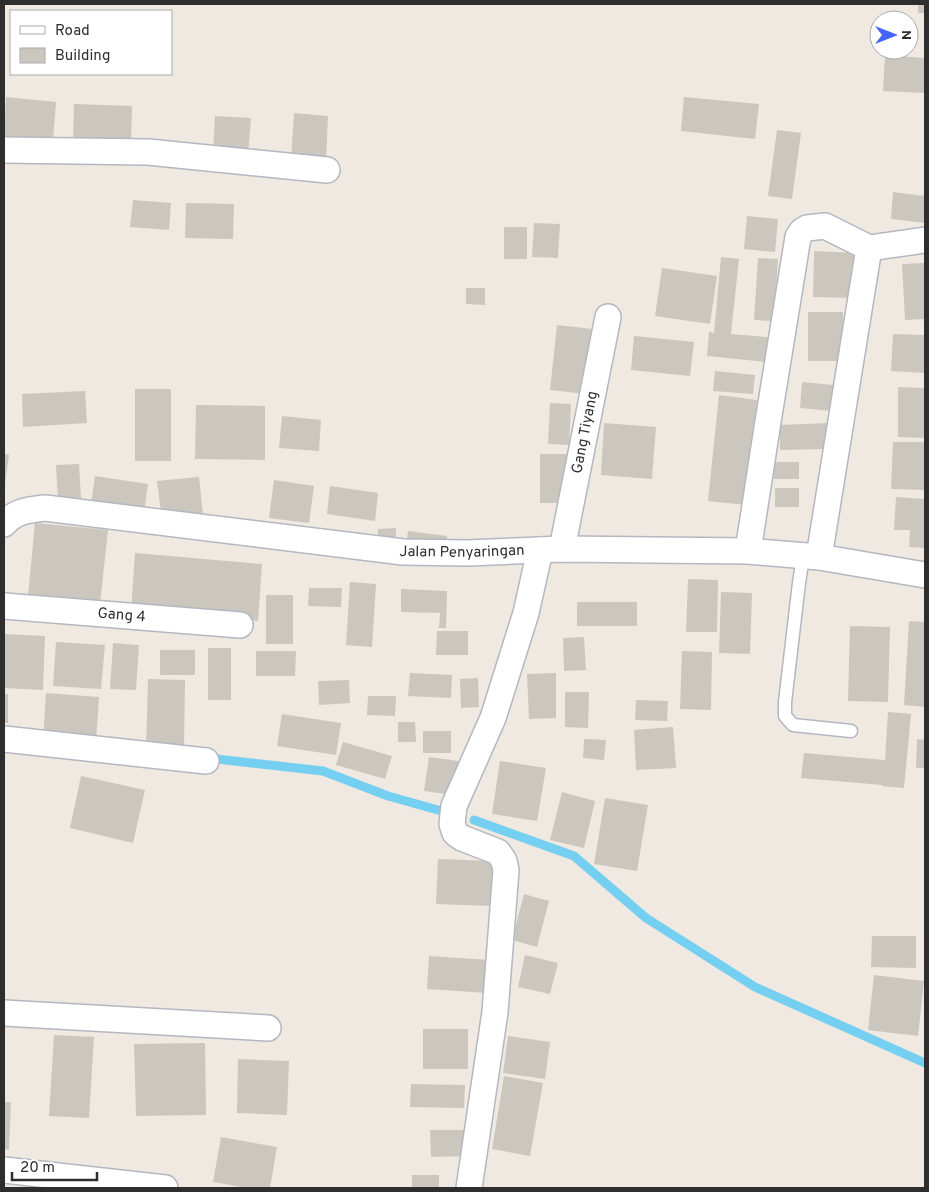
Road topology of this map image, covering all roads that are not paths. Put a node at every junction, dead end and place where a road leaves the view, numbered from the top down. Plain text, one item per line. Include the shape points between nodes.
1 (4, 150) edge
2 (327, 170) dead end
3 (925, 240) edge
4 (869, 248) junction
5 (608, 317) dead end
6 (4, 524) edge
7 (551, 549) junction
8 (748, 550) junction
9 (811, 556) junction
10 (925, 575) edge
11 (4, 606) edge
12 (240, 625) dead end
13 (851, 731) dead end
14 (4, 739) edge
15 (206, 762) dead end
16 (4, 1013) edge
17 (268, 1028) dead end
18 (4, 1170) edge
19 (165, 1188) edge
20 (469, 1188) edge

1 - 2 street via 148,152
3 - 4 street
4 - 8 street via 825,226 807,228 798,237
4 - 9 street
5 - 7 street, Gang Tiyang
6 - 7 street, Jalan Penyaringan via 24,510 45,508 403,552
7 - 8 street, Jalan Penyaringan
7 - 20 street, Gang Tiyang via 526,613 496,708 454,806 452,824 455,833 498,852 506,870 495,1012
8 - 9 street, Jalan Penyaringan
9 - 10 street, Jalan Penyaringan
9 - 13 lane via 799,583 785,716 793,726
11 - 12 street, Gang 4
14 - 15 street
16 - 17 street
18 - 19 street

